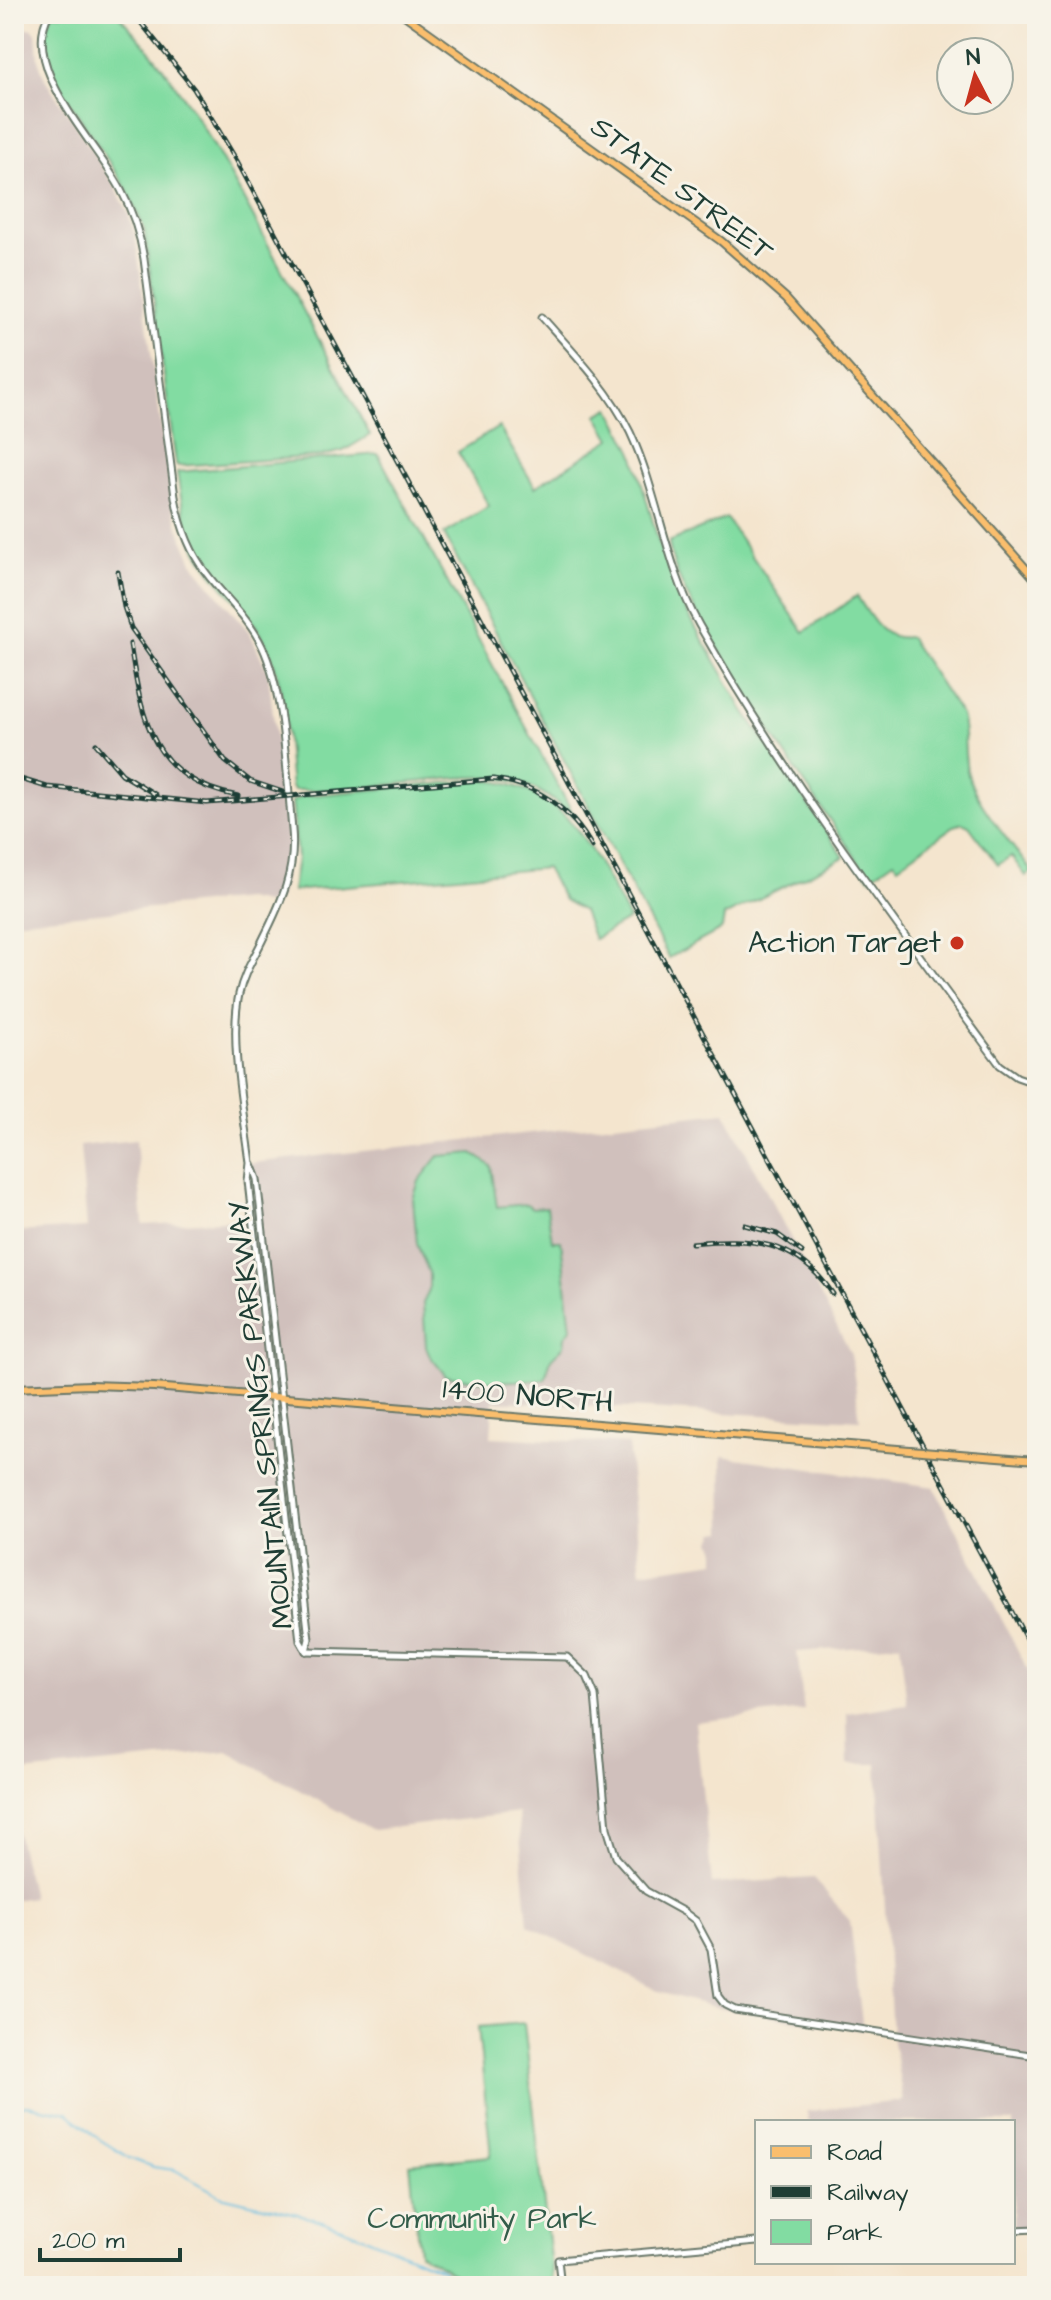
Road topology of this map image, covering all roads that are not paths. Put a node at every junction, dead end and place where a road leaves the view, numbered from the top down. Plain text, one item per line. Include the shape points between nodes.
1 (49, 14) edge
2 (403, 14) edge
3 (542, 317) dead end
4 (1037, 581) edge
5 (1037, 1084) edge
6 (250, 1163) junction
7 (14, 1388) edge
8 (272, 1396) junction
9 (281, 1397) junction
10 (1037, 1460) edge
11 (306, 1651) junction
12 (1037, 2056) edge
13 (1037, 2229) edge
14 (1015, 2230) edge
15 (755, 2242) edge
16 (561, 2286) edge

1 - 6 street via 42,44 46,70 121,190 140,240 185,537 206,573 252,627 272,672 293,834 292,865 285,894 249,965 237,1003
2 - 4 main road, STATE STREET via 746,261 786,298
3 - 5 street via 618,410 641,460 674,571 698,622 768,737 1000,1065
6 - 8 street, MOUNTAIN SPRINGS PARKWAY
6 - 9 street, MOUNTAIN SPRINGS PARKWAY via 257,1179
7 - 8 main road, 1400 NORTH via 122,1386
8 - 9 main road, 1400 NORTH
8 - 11 street, MOUNTAIN SPRINGS PARKWAY via 300,1641
9 - 10 main road, 1400 NORTH, bridge
9 - 11 street, MOUNTAIN SPRINGS PARKWAY via 309,1639
11 - 12 street via 567,1657 587,1676 595,1695 607,1828 616,1857 646,1891 702,1928 721,2001 735,2010
13 - 14 street
15 - 16 street via 558,2260

